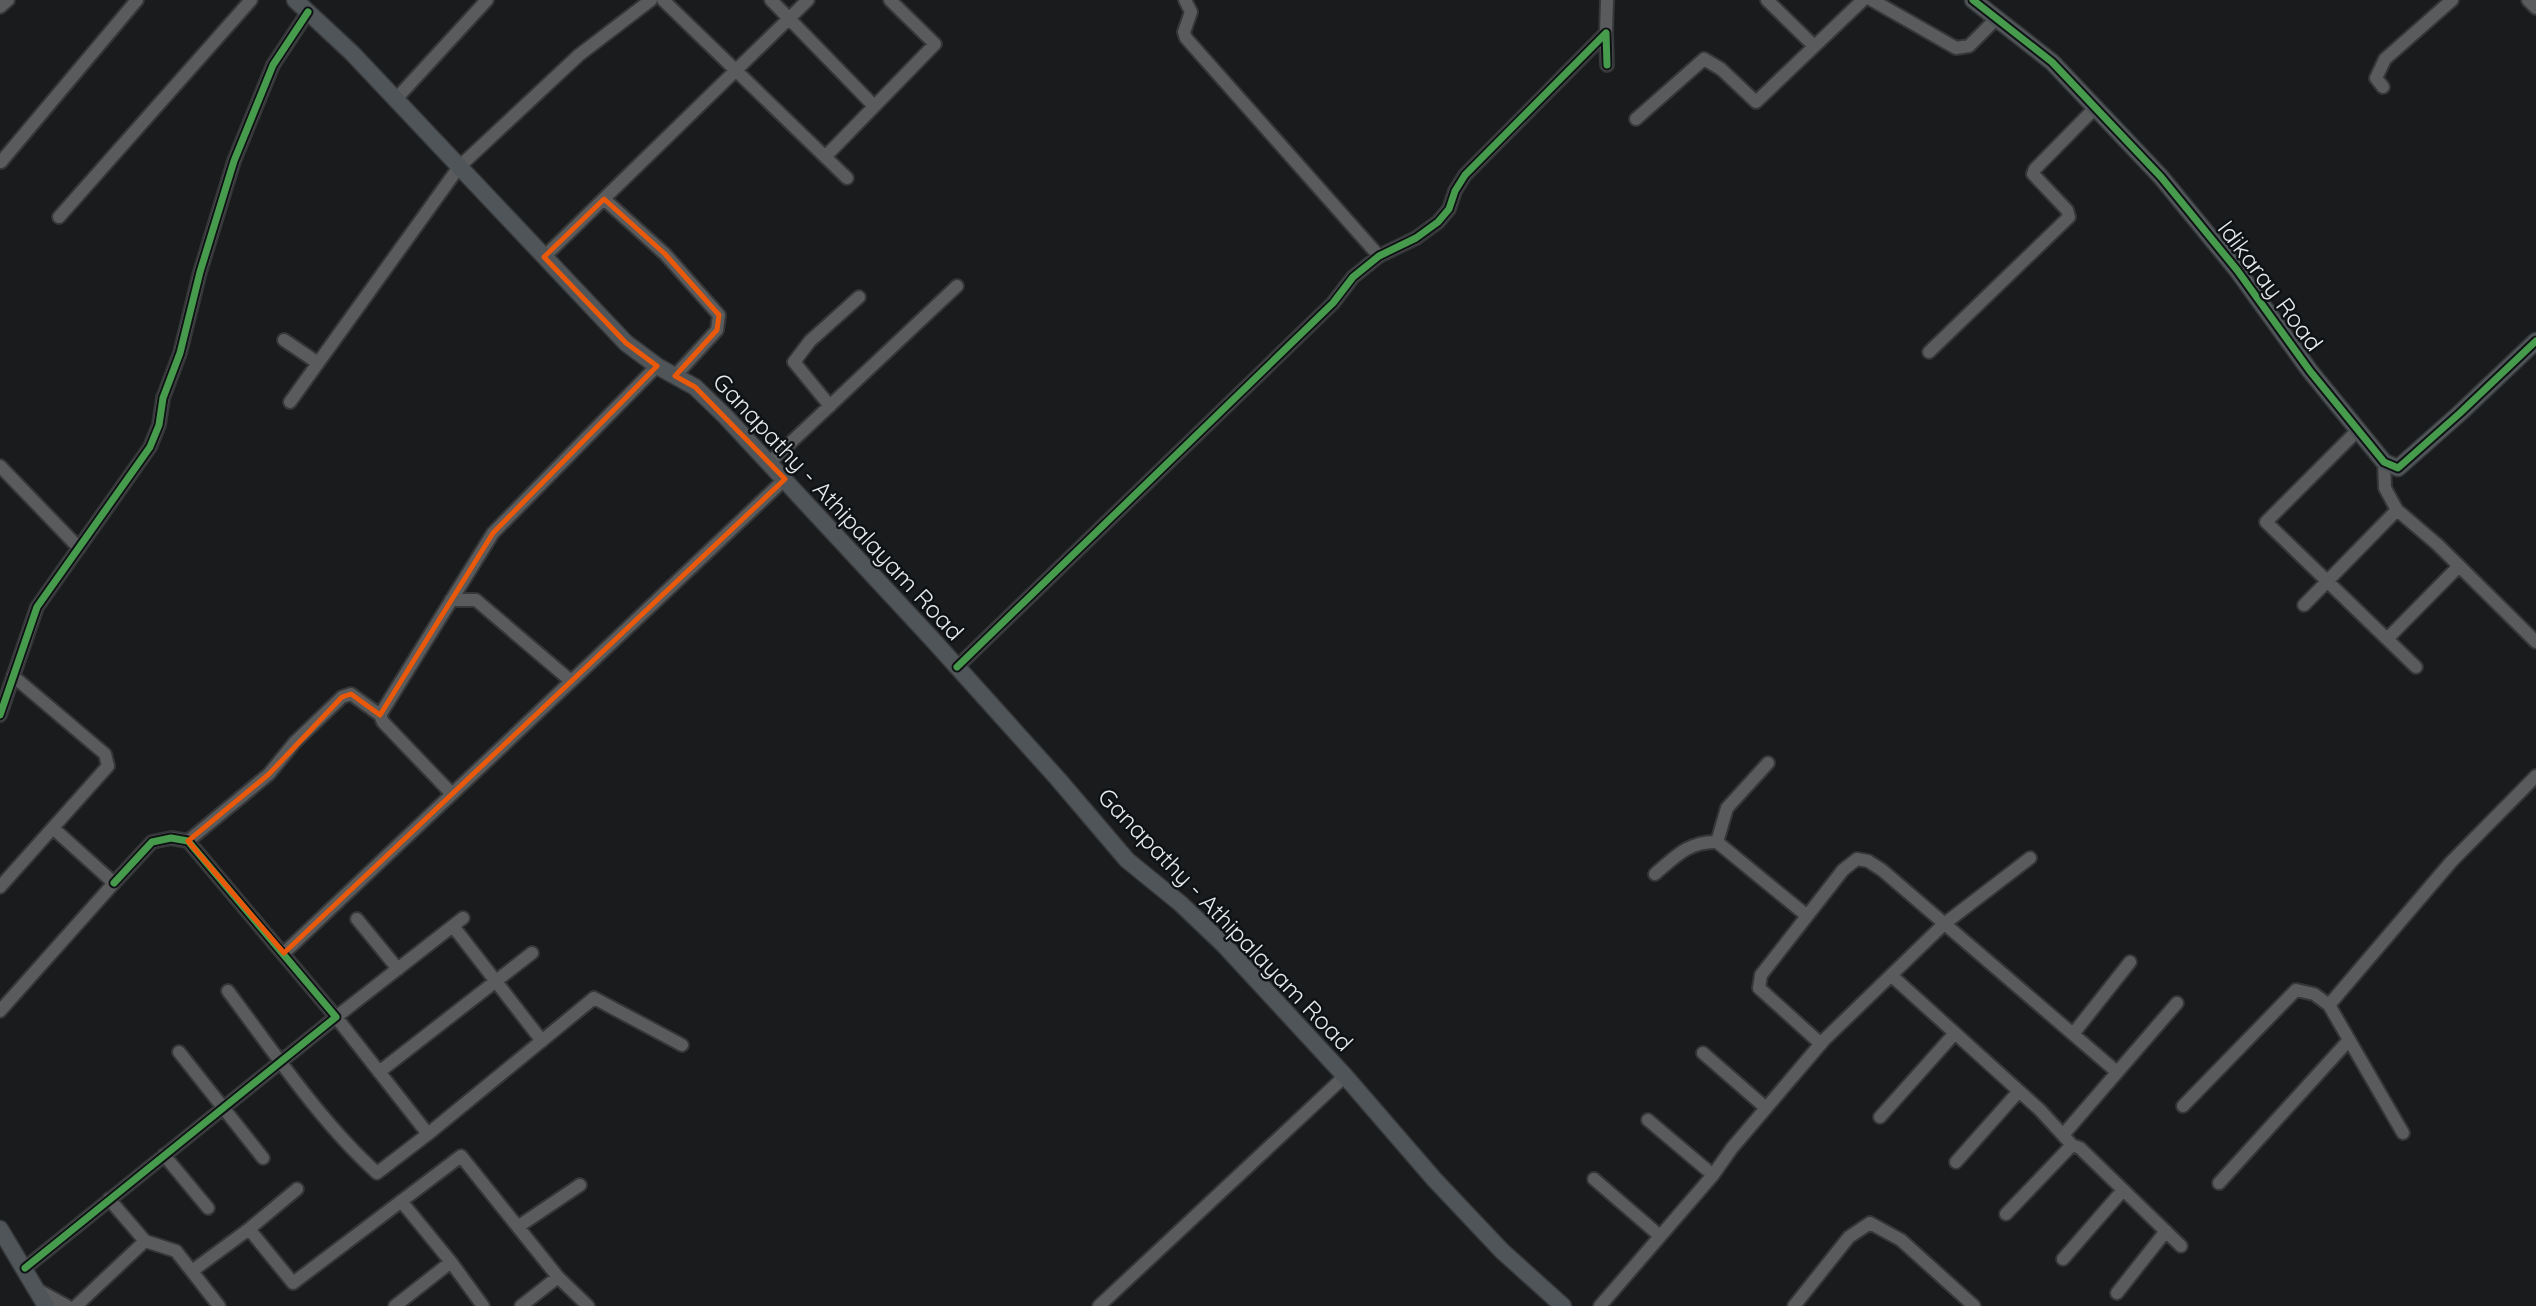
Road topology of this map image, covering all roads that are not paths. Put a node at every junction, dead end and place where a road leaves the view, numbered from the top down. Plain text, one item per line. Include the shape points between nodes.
1 (8, 0) edge
2 (137, 0) edge
3 (251, 0) edge
4 (487, 0) edge
5 (651, 0) edge
6 (663, 0) edge
7 (771, 0) edge
8 (808, 0) edge
9 (890, 0) edge
10 (1185, 0) edge
11 (1607, 0) edge
12 (1767, 0) edge
13 (1863, 0) edge
14 (1872, 0) edge
15 (1973, 0) edge
16 (2452, 0) edge
17 (2528, 0) edge
18 (300, 4) edge
19 (0, 7) edge
20 (2536, 8) edge
21 (789, 18) junction
22 (1997, 18) junction
23 (1606, 33) junction
24 (1813, 45) junction
25 (1607, 65) dead end
26 (735, 70) junction
27 (2383, 87) dead end
28 (396, 99) junction
29 (874, 106) junction
30 (2096, 107) junction
31 (1636, 118) dead end
32 (825, 157) junction
33 (1, 162) edge
34 (459, 167) junction
35 (847, 178) dead end
36 (604, 199) junction
37 (59, 217) dead end
38 (1379, 256) junction
39 (544, 257) junction
40 (957, 286) dead end
41 (859, 297) dead end
42 (284, 340) dead end
43 (2536, 341) edge
44 (1929, 352) dead end
45 (318, 363) junction
46 (657, 366) junction
47 (675, 376) junction
48 (290, 402) dead end
49 (830, 406) junction
50 (2358, 430) junction
51 (2384, 462) junction
52 (769, 463) junction
53 (0, 466) edge
54 (785, 480) junction
55 (2397, 510) junction
56 (79, 548) junction
57 (2459, 566) junction
58 (2327, 582) junction
59 (452, 600) junction
60 (2304, 605) dead end
61 (2387, 639) junction
62 (2536, 642) edge
63 (957, 667) junction
64 (2416, 667) dead end
65 (13, 677) junction
66 (571, 681) junction
67 (0, 715) edge
68 (380, 715) junction
69 (1768, 763) dead end
70 (2536, 776) edge
71 (452, 794) junction
72 (54, 829) junction
73 (188, 841) junction
74 (1717, 842) junction
75 (2030, 858) dead end
76 (1655, 874) dead end
77 (114, 883) junction
78 (0, 887) edge
79 (1806, 915) junction
80 (357, 919) dead end
81 (1944, 925) junction
82 (284, 953) junction
83 (531, 953) dead end
84 (2130, 962) dead end
85 (398, 969) junction
86 (1892, 976) junction
87 (496, 981) junction
88 (228, 991) dead end
89 (2177, 1003) dead end
90 (2329, 1005) junction
91 (0, 1011) edge
92 (336, 1017) junction
93 (1955, 1033) junction
94 (2073, 1034) junction
95 (2349, 1040) junction
96 (542, 1041) junction
97 (1821, 1044) junction
98 (682, 1045) dead end
99 (179, 1052) dead end
100 (1703, 1053) dead end
101 (281, 1061) junction
102 (379, 1072) junction
103 (2117, 1072) junction
104 (1345, 1076) junction
105 (2019, 1091) junction
106 (2183, 1106) dead end
107 (224, 1107) junction
108 (1766, 1108) junction
109 (1880, 1117) dead end
110 (1648, 1120) dead end
111 (2403, 1133) dead end
112 (428, 1134) junction
113 (2067, 1140) junction
114 (164, 1155) junction
115 (263, 1158) dead end
116 (1955, 1162) dead end
117 (1713, 1175) junction
118 (1594, 1179) dead end
119 (2219, 1183) dead end
120 (580, 1185) dead end
121 (297, 1189) dead end
122 (2123, 1190) junction
123 (109, 1199) junction
124 (401, 1201) junction
125 (208, 1208) dead end
126 (2006, 1214) dead end
127 (519, 1226) junction
128 (0, 1228) edge
129 (249, 1229) junction
130 (2165, 1231) junction
131 (1660, 1236) junction
132 (145, 1241) junction
133 (2181, 1246) dead end
134 (2063, 1259) dead end
135 (452, 1262) junction
136 (24, 1268) junction
137 (192, 1271) junction
138 (558, 1277) junction
139 (38, 1290) junction
140 (2117, 1293) dead end
141 (46, 1306) edge
142 (67, 1306) edge
143 (76, 1306) edge
144 (219, 1306) edge
145 (395, 1306) edge
146 (483, 1306) edge
147 (522, 1306) edge
148 (588, 1306) edge
149 (1099, 1306) edge
150 (1563, 1306) edge
151 (1600, 1306) edge
152 (1794, 1306) edge
153 (1974, 1306) edge

1 - 19 street
2 - 33 street
3 - 37 street
4 - 28 street
5 - 34 street via 579,55
6 - 26 street
7 - 21 street
8 - 21 street
9 - 29 street via 935,44
10 - 38 street via 1191,12 1186,38
11 - 23 street
12 - 24 street
13 - 24 street
14 - 22 street via 1956,48 1969,46
15 - 22 main road, Idikaray Road
16 - 27 street via 2385,60 2376,78
17 - 20 street
18 - 28 main road, Ganapathy - Athipalayam Road
18 - 56 street via 234,161 180,354 163,398 159,425 150,447
21 - 26 street
21 - 29 street
22 - 30 main road, Idikaray Road via 2052,62
23 - 25 street
23 - 38 street via 1465,175 1438,222
24 - 31 street via 1756,102 1704,59
26 - 32 street
26 - 36 street
28 - 34 main road, Ganapathy - Athipalayam Road
29 - 32 street
30 - 44 street via 2033,174 2069,217
30 - 50 main road, Idikaray Road via 2237,270
32 - 35 street
34 - 39 main road, Ganapathy - Athipalayam Road
34 - 45 street
36 - 39 street
36 - 47 street via 665,254 719,315 717,330
38 - 63 street
39 - 46 main road, Ganapathy - Athipalayam Road via 626,344
40 - 49 street
41 - 49 street via 810,341 794,362
42 - 45 street
43 - 51 main road via 2398,468
45 - 48 street
46 - 47 main road, Ganapathy - Athipalayam Road
46 - 59 street via 492,533
47 - 52 main road, Ganapathy - Athipalayam Road via 695,387
49 - 52 street
50 - 51 main road, Idikaray Road
50 - 58 street via 2266,522
51 - 55 street via 2385,488
52 - 54 main road, Ganapathy - Athipalayam Road
53 - 56 street
54 - 63 main road, Ganapathy - Athipalayam Road
54 - 66 street
55 - 57 street
55 - 58 street
56 - 65 street via 32,617
57 - 61 street
57 - 62 street
58 - 60 street
58 - 61 street
59 - 66 street via 476,600
59 - 68 street
61 - 64 street
63 - 104 main road, Ganapathy - Athipalayam Road via 1127,860 1224,945
65 - 67 street
65 - 72 street via 105,754 108,766
66 - 71 street
68 - 71 street
68 - 73 street via 351,694 342,697 269,774
69 - 74 street via 1727,808
70 - 90 street via 2451,862
71 - 82 street
72 - 77 street
72 - 78 street
73 - 77 street via 152,842
73 - 82 street
74 - 76 street via 1701,841 1685,849
74 - 79 street
75 - 81 street
77 - 91 street
79 - 81 street via 1857,859 1882,870
79 - 97 street via 1767,965 1759,988
80 - 85 street
81 - 86 street
81 - 94 street
82 - 92 street
83 - 87 street
84 - 94 street
85 - 87 street via 458,922
85 - 92 street
86 - 93 street
86 - 97 street
87 - 96 street
87 - 102 street
88 - 101 street
89 - 103 street
90 - 95 street
90 - 106 street via 2314,994 2296,990
92 - 101 street
92 - 102 street
93 - 105 street
93 - 109 street
94 - 103 street
95 - 111 street
95 - 119 street
96 - 98 street via 594,998
96 - 112 street
97 - 108 street
99 - 107 street
100 - 108 street
101 - 107 street
101 - 112 street via 377,1173
102 - 112 street
103 - 113 street
104 - 149 street
104 - 150 main road, Ganapathy - Athipalayam Road via 1494,1242
105 - 113 street
105 - 116 street
107 - 114 street
107 - 115 street
108 - 117 street
110 - 117 street
113 - 122 street
113 - 126 street
114 - 123 street
114 - 125 street
117 - 131 street
118 - 131 street
120 - 127 street
121 - 129 street
122 - 130 street
122 - 134 street
123 - 132 street
123 - 136 street
124 - 127 street via 461,1156
124 - 129 street via 293,1283
124 - 135 street
127 - 138 street
128 - 136 main road
129 - 137 street
130 - 133 street
130 - 140 street
131 - 151 street
132 - 137 street via 176,1251
132 - 143 street
135 - 145 street
135 - 146 street
136 - 139 main road
137 - 144 street
138 - 147 street
138 - 148 street
139 - 141 main road
139 - 142 street
152 - 153 street via 1849,1237 1870,1223 1901,1240

